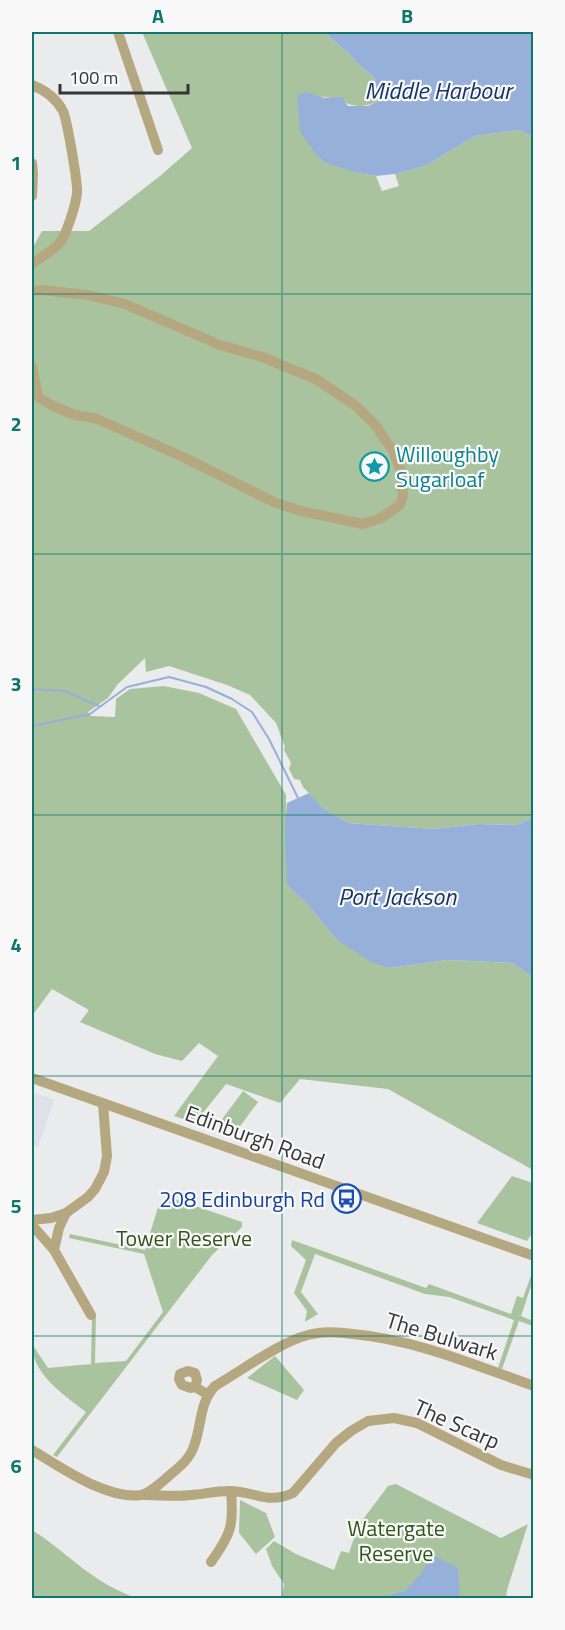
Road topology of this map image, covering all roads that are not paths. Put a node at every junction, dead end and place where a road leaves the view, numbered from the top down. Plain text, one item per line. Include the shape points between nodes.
1 (117, 32) edge
2 (32, 85) edge
3 (159, 150) dead end
4 (32, 163) edge
5 (32, 196) edge
6 (32, 264) edge
7 (32, 291) edge
8 (32, 366) edge
9 (32, 1078) edge
10 (103, 1104) junction
11 (66, 1213) junction
12 (32, 1220) edge
13 (32, 1225) edge
14 (51, 1246) junction
15 (534, 1256) edge
16 (92, 1315) dead end
17 (534, 1386) edge
18 (195, 1387) dead end
19 (207, 1394) junction
20 (32, 1450) edge
21 (534, 1475) edge
22 (231, 1491) junction
23 (143, 1495) junction
24 (211, 1562) dead end

1 - 3 street
2 - 6 street via 56,100 64,113 77,194 58,244
4 - 5 street
7 - 8 street via 107,298 316,379 356,406 393,451 401,471 400,505 363,524 276,503 95,418 55,407 38,397
9 - 10 street, Edinburgh Road
10 - 11 street via 107,1156 104,1172 88,1197
10 - 15 street, Edinburgh Road
11 - 12 street
11 - 14 street
13 - 14 street
14 - 16 street
17 - 19 street, The Bulwark via 418,1344 335,1332 308,1335 274,1350
18 - 19 street
19 - 23 street via 188,1458
20 - 23 street via 103,1488 124,1495
21 - 22 street, The Scarp via 501,1465 417,1423 394,1418 368,1421 351,1431 284,1498 273,1500
22 - 23 street, The Scarp
22 - 24 street via 234,1517 228,1537

